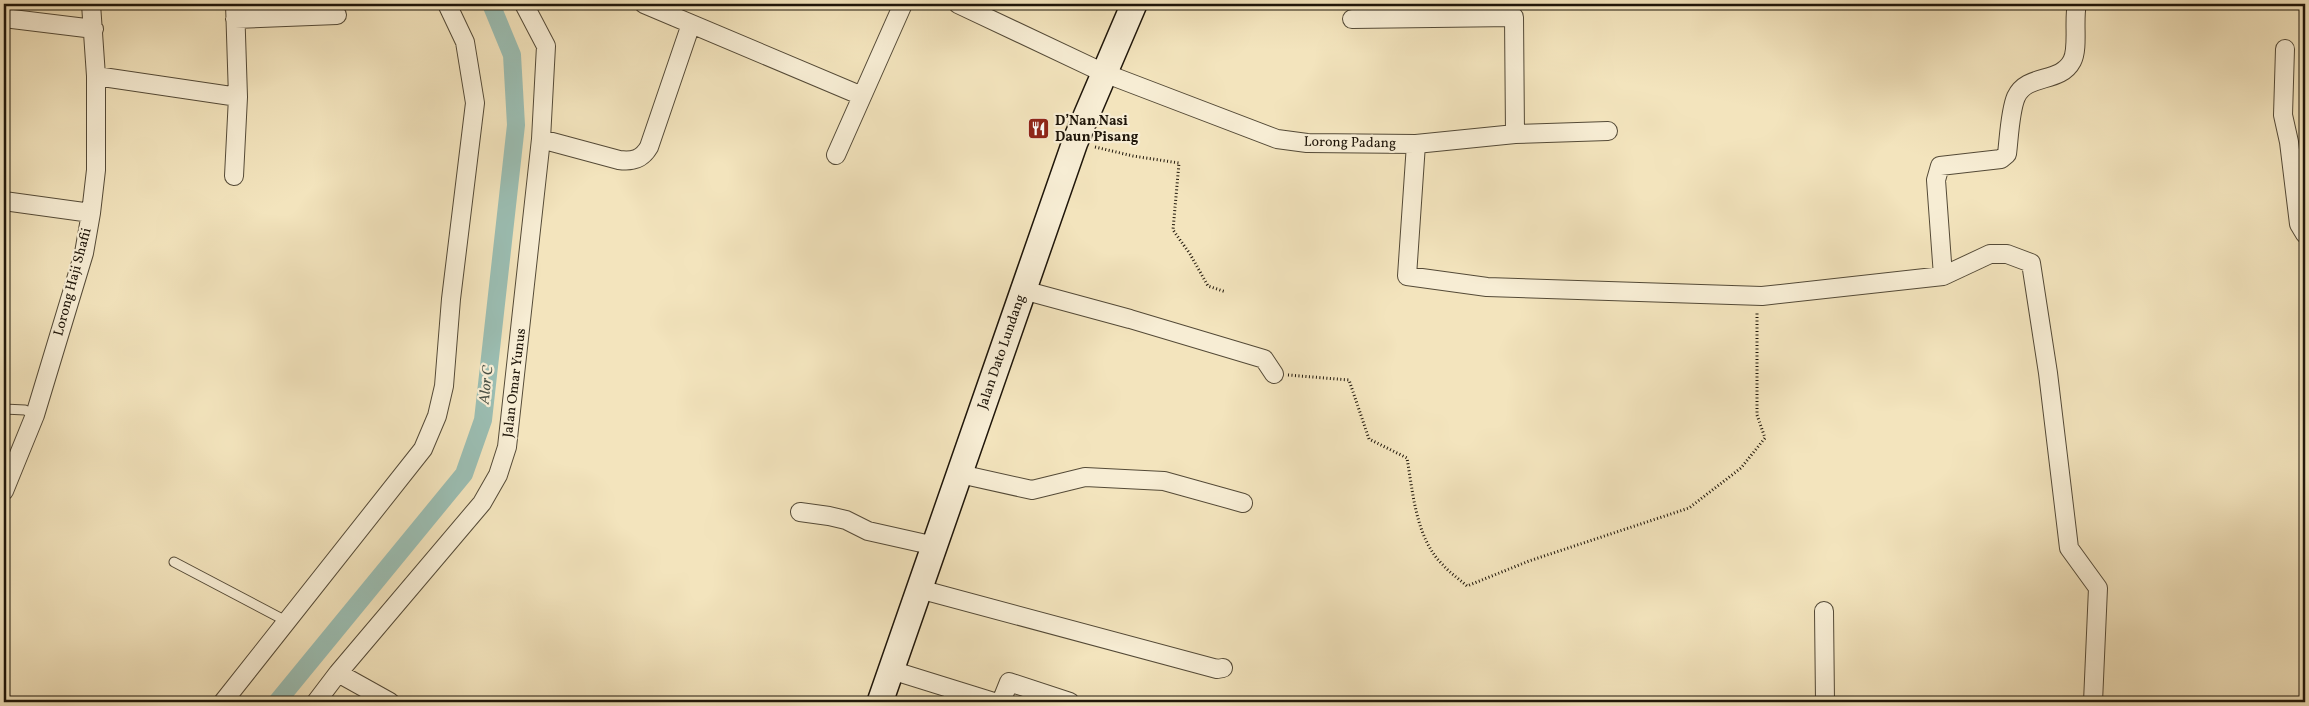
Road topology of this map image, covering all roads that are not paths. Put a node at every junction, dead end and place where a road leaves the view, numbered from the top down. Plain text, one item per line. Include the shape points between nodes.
1 (91, 4) edge
2 (447, 4) edge
3 (524, 4) edge
4 (644, 4) edge
5 (904, 4) edge
6 (958, 4) edge
7 (1133, 4) edge
8 (2077, 4) edge
9 (235, 11) edge
10 (337, 15) dead end
11 (4, 18) edge
12 (1352, 19) dead end
13 (691, 24) junction
14 (94, 29) junction
15 (2286, 49) dead end
16 (1104, 73) junction
17 (96, 76) junction
18 (862, 96) junction
19 (238, 97) junction
20 (1608, 131) dead end
21 (1515, 134) junction
22 (541, 139) junction
23 (1416, 144) junction
24 (836, 155) dead end
25 (234, 176) dead end
26 (4, 201) edge
27 (91, 213) junction
28 (2305, 234) edge
29 (1943, 276) junction
30 (1023, 290) junction
31 (1274, 374) road end
32 (4, 409) edge
33 (35, 415) junction
34 (960, 474) junction
35 (4, 491) edge
36 (1243, 503) dead end
37 (800, 512) dead end
38 (935, 546) junction
39 (174, 562) dead end
40 (919, 589) junction
41 (1824, 612) dead end
42 (288, 622) junction
43 (1224, 668) dead end
44 (891, 670) junction
45 (338, 673) junction
46 (223, 702) edge
47 (316, 702) edge
48 (390, 702) edge
49 (880, 702) edge
50 (994, 702) edge
51 (1001, 702) edge
52 (1070, 702) edge
53 (1825, 702) edge
54 (2093, 702) edge

1 - 14 street, Lorong Haji Shafii
2 - 42 street via 464,42 475,103 451,299 444,386 437,416 423,448
3 - 22 street, Jalan Omar Yunus via 546,46
4 - 13 street
5 - 18 street
6 - 16 street, Lorong Padang
7 - 16 main road, Jalan Dato Lundang
8 - 29 street via 2073,60 2060,74 2032,81 2021,88 2015,99 2007,154 2001,159 1940,166 1936,180
9 - 10 street
9 - 19 street
11 - 14 street
12 - 21 street via 1514,17
13 - 18 street
13 - 22 street via 649,147 642,157 624,161
14 - 17 street, Lorong Haji Shafii
15 - 28 street via 2283,114 2299,224
16 - 23 street, Lorong Padang via 1277,139 1308,143
16 - 30 main road, Jalan Dato Lundang via 1075,142
17 - 19 street
17 - 27 street, Lorong Haji Shafii via 96,170
18 - 24 street
19 - 25 street
20 - 21 street, Lorong Padang
21 - 23 street, Lorong Padang
22 - 45 street, Jalan Omar Yunus via 507,447 498,475 482,503
23 - 29 street via 1407,276 1487,287 1758,296
26 - 27 street
27 - 33 street, Lorong Haji Shafii via 84,253
29 - 54 street via 1990,254 2007,254 2031,263 2069,548 2098,588
30 - 31 street via 1264,359
30 - 34 main road, Jalan Dato Lundang
32 - 33 lane via 26,410
33 - 35 street, Lorong Haji Shafii
34 - 36 street via 1032,490 1085,477 1164,481
34 - 38 main road, Jalan Dato Lundang
37 - 38 street via 846,520 868,531
38 - 40 main road, Jalan Dato Lundang
39 - 42 lane
40 - 43 street
40 - 44 main road, Jalan Dato Lundang
41 - 53 street
42 - 46 street
44 - 49 main road, Jalan Dato Lundang
44 - 50 street
45 - 47 street, Jalan Omar Yunus
45 - 48 street
51 - 52 street via 1009,682

